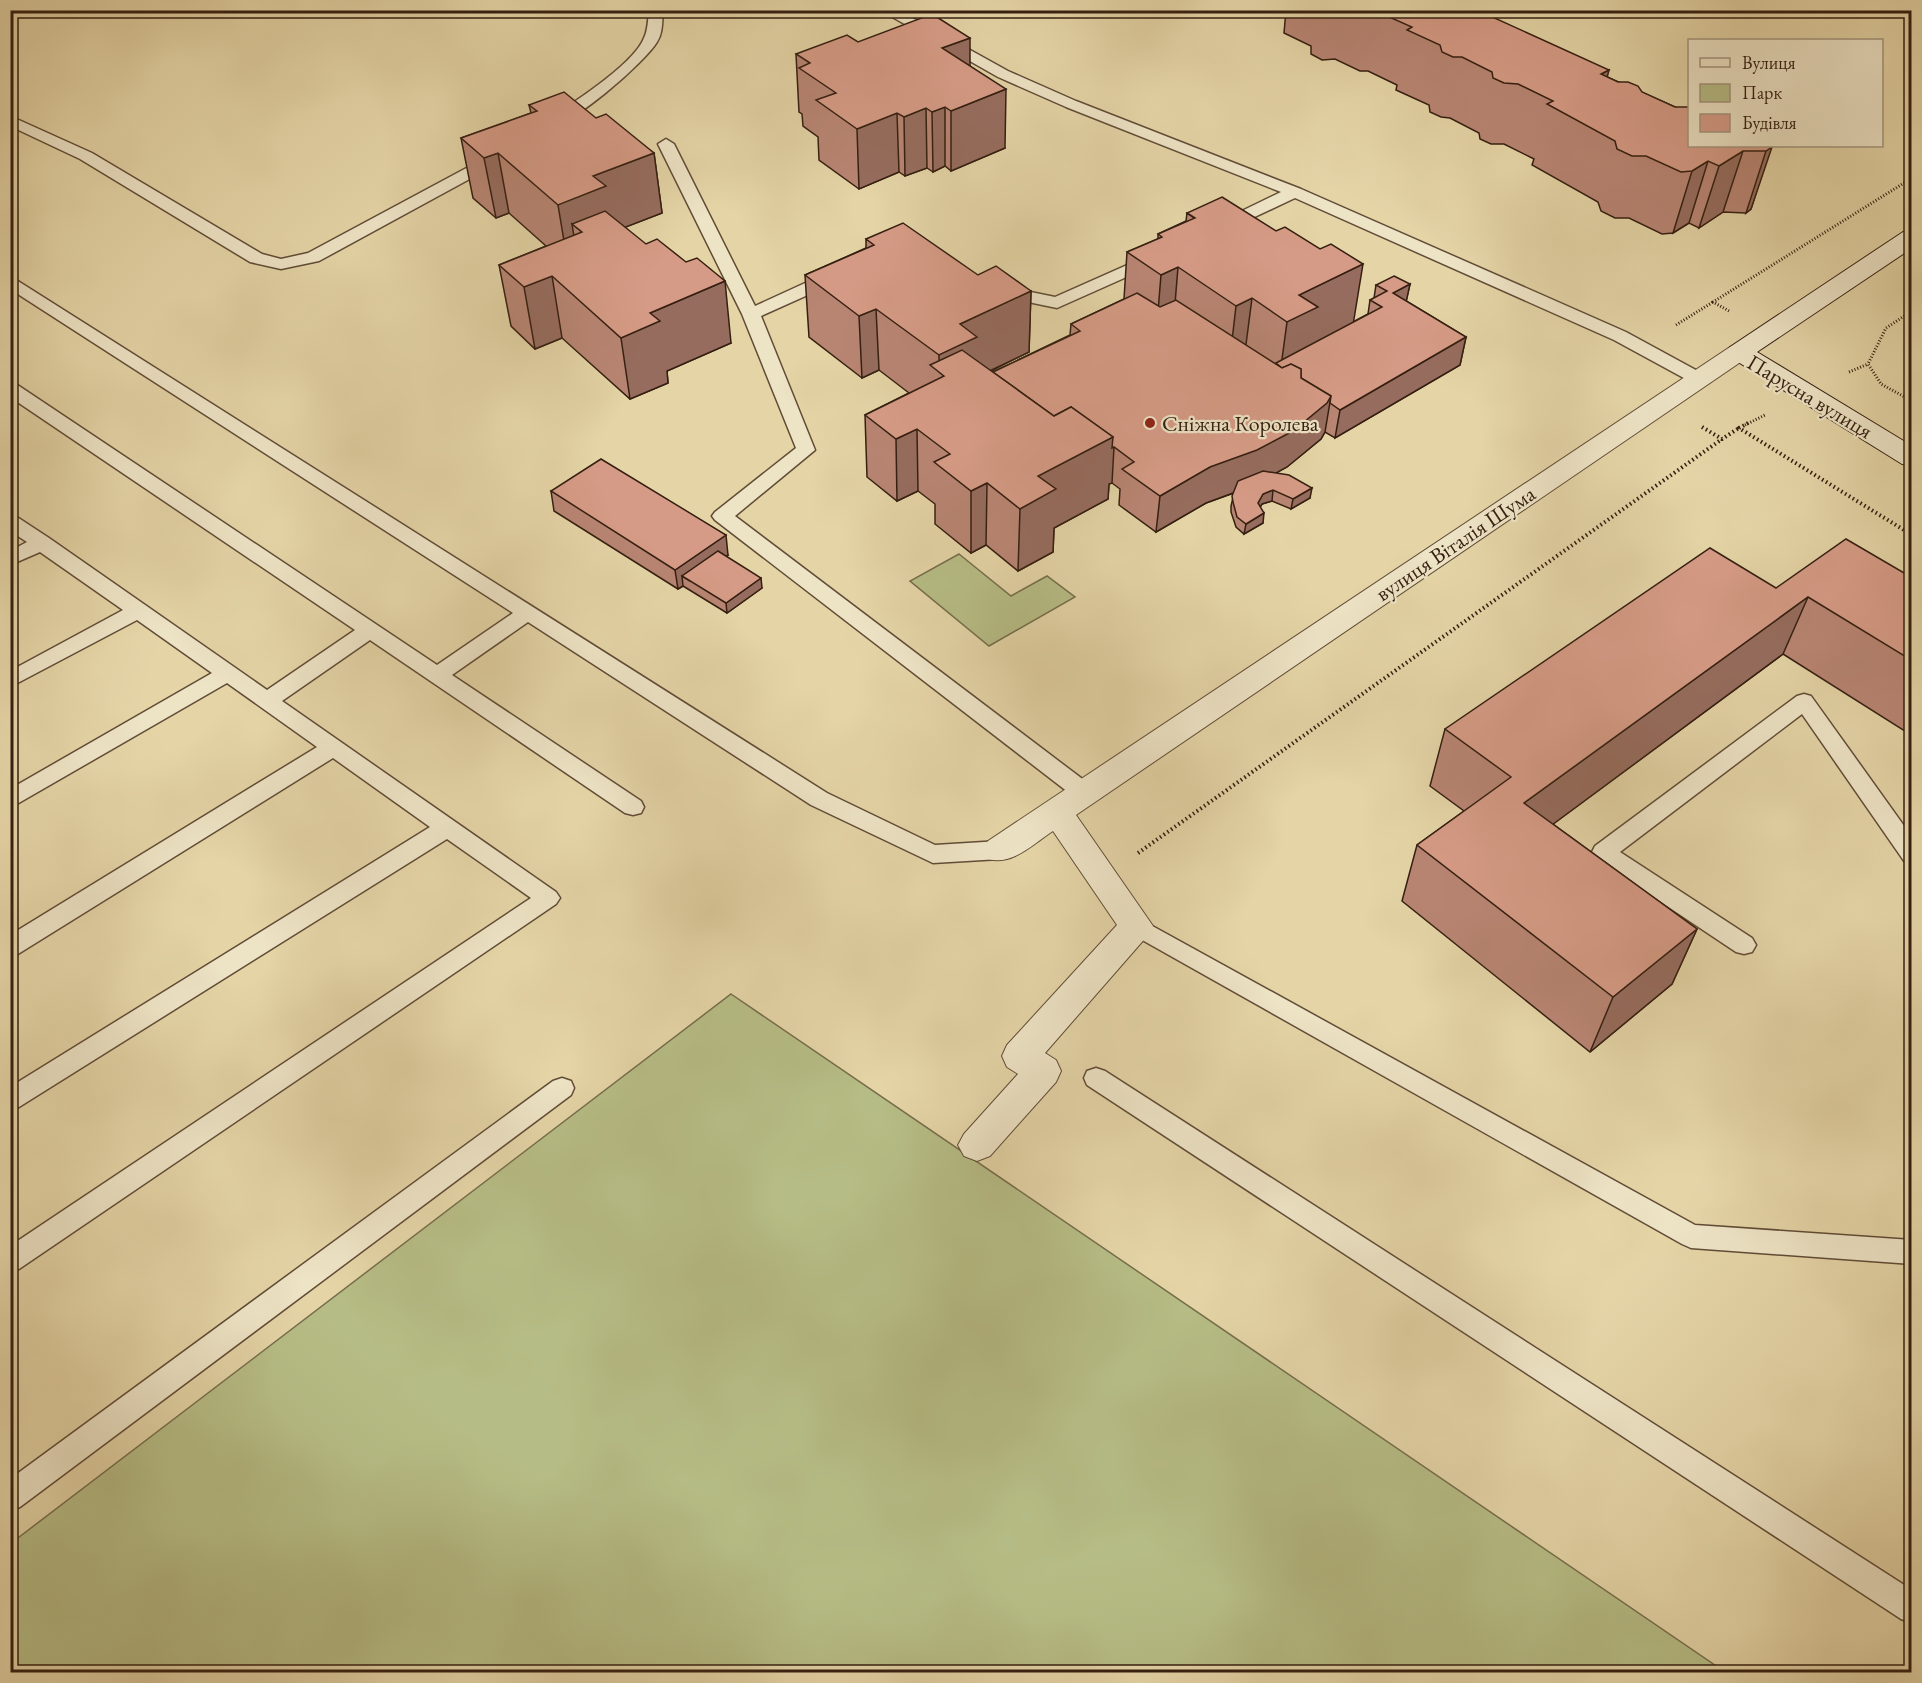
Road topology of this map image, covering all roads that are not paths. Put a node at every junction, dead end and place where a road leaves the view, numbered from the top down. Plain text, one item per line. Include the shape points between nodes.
1 (656, 10) edge
2 (887, 10) edge
3 (10, 120) edge
4 (539, 131) edge
5 (666, 144) dead end
6 (502, 154) edge
7 (1295, 192) junction
8 (1208, 232) edge
9 (1911, 237) edge
10 (1165, 253) edge
11 (845, 272) edge
12 (10, 281) edge
13 (990, 288) edge
14 (751, 314) junction
15 (1738, 352) junction
16 (1699, 379) junction
17 (10, 388) edge
18 (1911, 458) edge
19 (10, 521) edge
20 (42, 543) junction
21 (10, 559) edge
22 (139, 610) junction
23 (528, 612) junction
24 (370, 630) junction
25 (228, 673) junction
26 (438, 675) junction
27 (10, 681) edge
28 (268, 700) junction
29 (334, 747) junction
30 (1085, 793) junction
31 (10, 800) edge
32 (633, 807) dead end
33 (1058, 812) junction
34 (448, 827) junction
35 (1000, 850) joint
36 (1911, 855) edge
37 (1136, 926) junction
38 (1744, 945) dead end
39 (10, 947) edge
40 (1096, 1078) dead end
41 (562, 1088) dead end
42 (10, 1100) edge
43 (977, 1145) dead end
44 (1911, 1252) edge
45 (10, 1262) edge
46 (10, 1497) edge
47 (1911, 1608) edge

1 - 4 lane via 650,42 636,58 602,88
2 - 7 lane via 1013,78 1071,104
3 - 6 lane via 86,156 256,258 281,264 313,257
5 - 14 lane
7 - 8 lane
7 - 16 lane via 1620,336
9 - 15 street, вулиця Віталія Шума
10 - 13 lane via 1057,303
11 - 14 lane
12 - 23 lane
14 - 30 lane via 806,450 722,516
15 - 16 street, вулиця Віталія Шума
15 - 18 street, Парусна вулиця
16 - 30 street, вулиця Віталія Шума
17 - 24 lane
19 - 20 lane
20 - 21 lane
20 - 22 lane
22 - 25 lane
22 - 27 lane
23 - 26 lane
23 - 35 lane via 819,799 933,854
24 - 26 lane
24 - 28 lane
25 - 28 lane
25 - 31 lane
26 - 32 lane
28 - 29 lane
29 - 34 lane
29 - 39 lane
30 - 33 street, вулиця Віталія Шума
33 - 35 street, вулиця Віталія Шума
33 - 37 street
34 - 42 lane
34 - 45 lane via 548,897
36 - 38 lane via 1804,701 1603,852
37 - 43 street via 1020,1056 1043,1071
37 - 44 lane via 1691,1236
40 - 47 lane
41 - 46 lane

